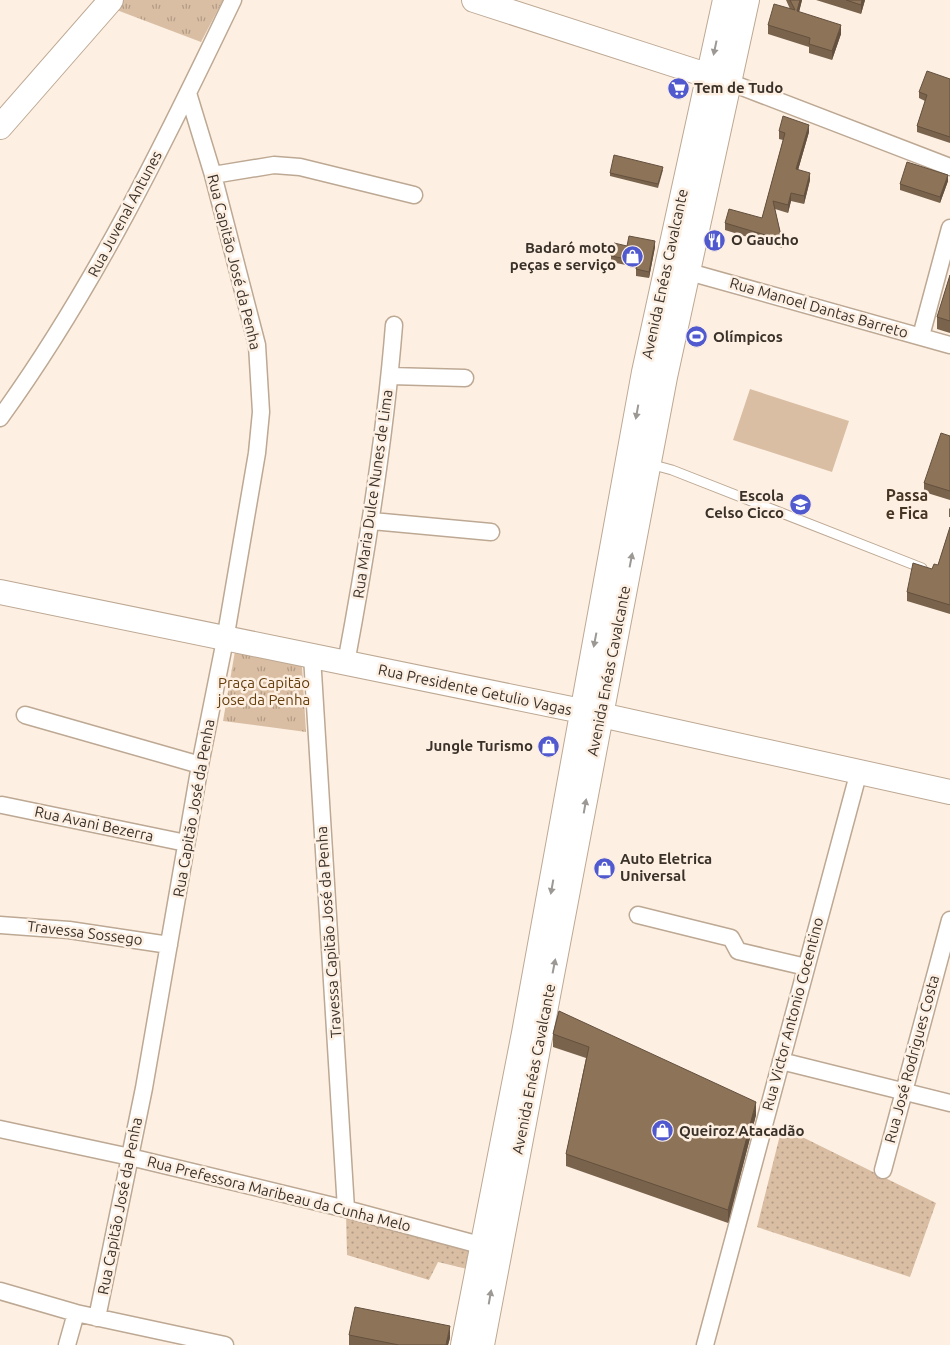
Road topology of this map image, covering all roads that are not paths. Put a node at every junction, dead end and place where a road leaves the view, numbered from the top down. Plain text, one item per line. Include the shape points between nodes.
1 (111, 0) edge
2 (233, 0) edge
3 (474, 0) edge
4 (725, 0) edge
5 (747, 0) edge
6 (718, 78) junction
7 (188, 94) junction
8 (0, 127) edge
9 (950, 167) edge
10 (213, 175) junction
11 (414, 195) dead end
12 (950, 228) edge
13 (689, 272) junction
14 (394, 325) dead end
15 (921, 336) junction
16 (950, 345) edge
17 (655, 374) junction
18 (390, 376) junction
19 (465, 378) dead end
20 (0, 418) edge
21 (650, 464) junction
22 (372, 521) junction
23 (491, 532) dead end
24 (924, 569) edge
25 (0, 592) edge
26 (612, 604) junction
27 (225, 640) junction
28 (312, 656) junction
29 (346, 663) junction
30 (591, 713) junction
31 (25, 715) dead end
32 (200, 765) junction
33 (859, 771) junction
34 (950, 792) edge
35 (2, 805) dead end
36 (186, 843) junction
37 (638, 915) dead end
38 (950, 920) edge
39 (0, 925) edge
40 (169, 944) junction
41 (806, 967) junction
42 (781, 1061) junction
43 (902, 1091) junction
44 (950, 1103) edge
45 (0, 1129) edge
46 (130, 1157) junction
47 (883, 1170) dead end
48 (346, 1209) junction
49 (490, 1248) junction
50 (0, 1291) edge
51 (76, 1314) junction
52 (97, 1318) junction
53 (67, 1345) edge
54 (225, 1345) edge
55 (463, 1345) edge
56 (482, 1345) edge
57 (705, 1345) edge

1 - 8 main road
2 - 7 street, Rua Juvenal Antunes
3 - 6 main road
4 -> 6 main road, Avenida Enéas Cavalcante
5 - 6 main road, Avenida Enéas Cavalcante
6 - 9 street
6 - 13 main road, Avenida Enéas Cavalcante
6 - 17 main road, Avenida Enéas Cavalcante
7 - 10 street, Rua Capitão José da Penha
7 - 20 street, Rua Juvenal Antunes via 94,274
10 - 11 street via 274,165 291,166
10 - 27 street, Rua Capitão José da Penha via 256,344 261,412
12 - 15 street
13 - 15 street, Rua Manoel Dantas Barreto
13 - 17 main road, Avenida Enéas Cavalcante
14 - 18 street, Rua Maria Dulce Nunes de Lima
15 - 16 street, Rua Manoel Dantas Barreto
17 - 21 main road, Avenida Enéas Cavalcante
17 -> 26 main road, Avenida Enéas Cavalcante
18 - 19 street
18 - 22 street, Rua Maria Dulce Nunes de Lima
21 - 24 lane
26 -> 21 main road, Avenida Enéas Cavalcante
22 - 23 street
22 - 29 street, Rua Maria Dulce Nunes de Lima
25 - 27 main road, Rua Presidente Getulio Vagas
26 - 30 main road, Avenida Enéas Cavalcante
27 - 28 main road, Rua Presidente Getulio Vagas
27 - 32 street, Rua Capitão José da Penha
28 - 29 main road, Rua Presidente Getulio Vagas
28 - 48 street, Travessa Capitão José da Penha
29 - 30 main road, Rua Presidente Getulio Vagas
30 - 33 main road, Rua Presidente Getulio Vagas
30 - 49 main road, Avenida Enéas Cavalcante
31 - 32 street
32 - 36 street, Rua Capitão José da Penha
33 - 34 main road, Rua Presidente Getulio Vagas
33 - 41 street, Rua Victor Antonio Cocentino
35 - 36 street, Rua Avani Bezerra
36 - 40 street, Rua Capitão José da Penha
37 - 41 street via 731,938 738,952
38 - 43 street, Rua José Rodrigues Costa
39 - 40 street, Travessa Sossego via 78,931
40 - 46 street, Rua Capitão José da Penha
41 - 42 street, Rua Victor Antonio Cocentino
42 - 43 street
42 - 57 street, Rua Victor Antonio Cocentino
43 - 44 street
43 - 47 street, Rua José Rodrigues Costa
45 - 46 street, Rua Prefessora Maribeau da Cunha Melo
46 - 48 street, Rua Prefessora Maribeau da Cunha Melo
46 - 52 street, Rua Capitão José da Penha
48 - 49 street, Rua Prefessora Maribeau da Cunha Melo
49 - 55 main road, Avenida Enéas Cavalcante
56 -> 49 main road, Avenida Enéas Cavalcante
50 - 51 street
51 - 52 street
51 - 53 street
52 - 54 street

